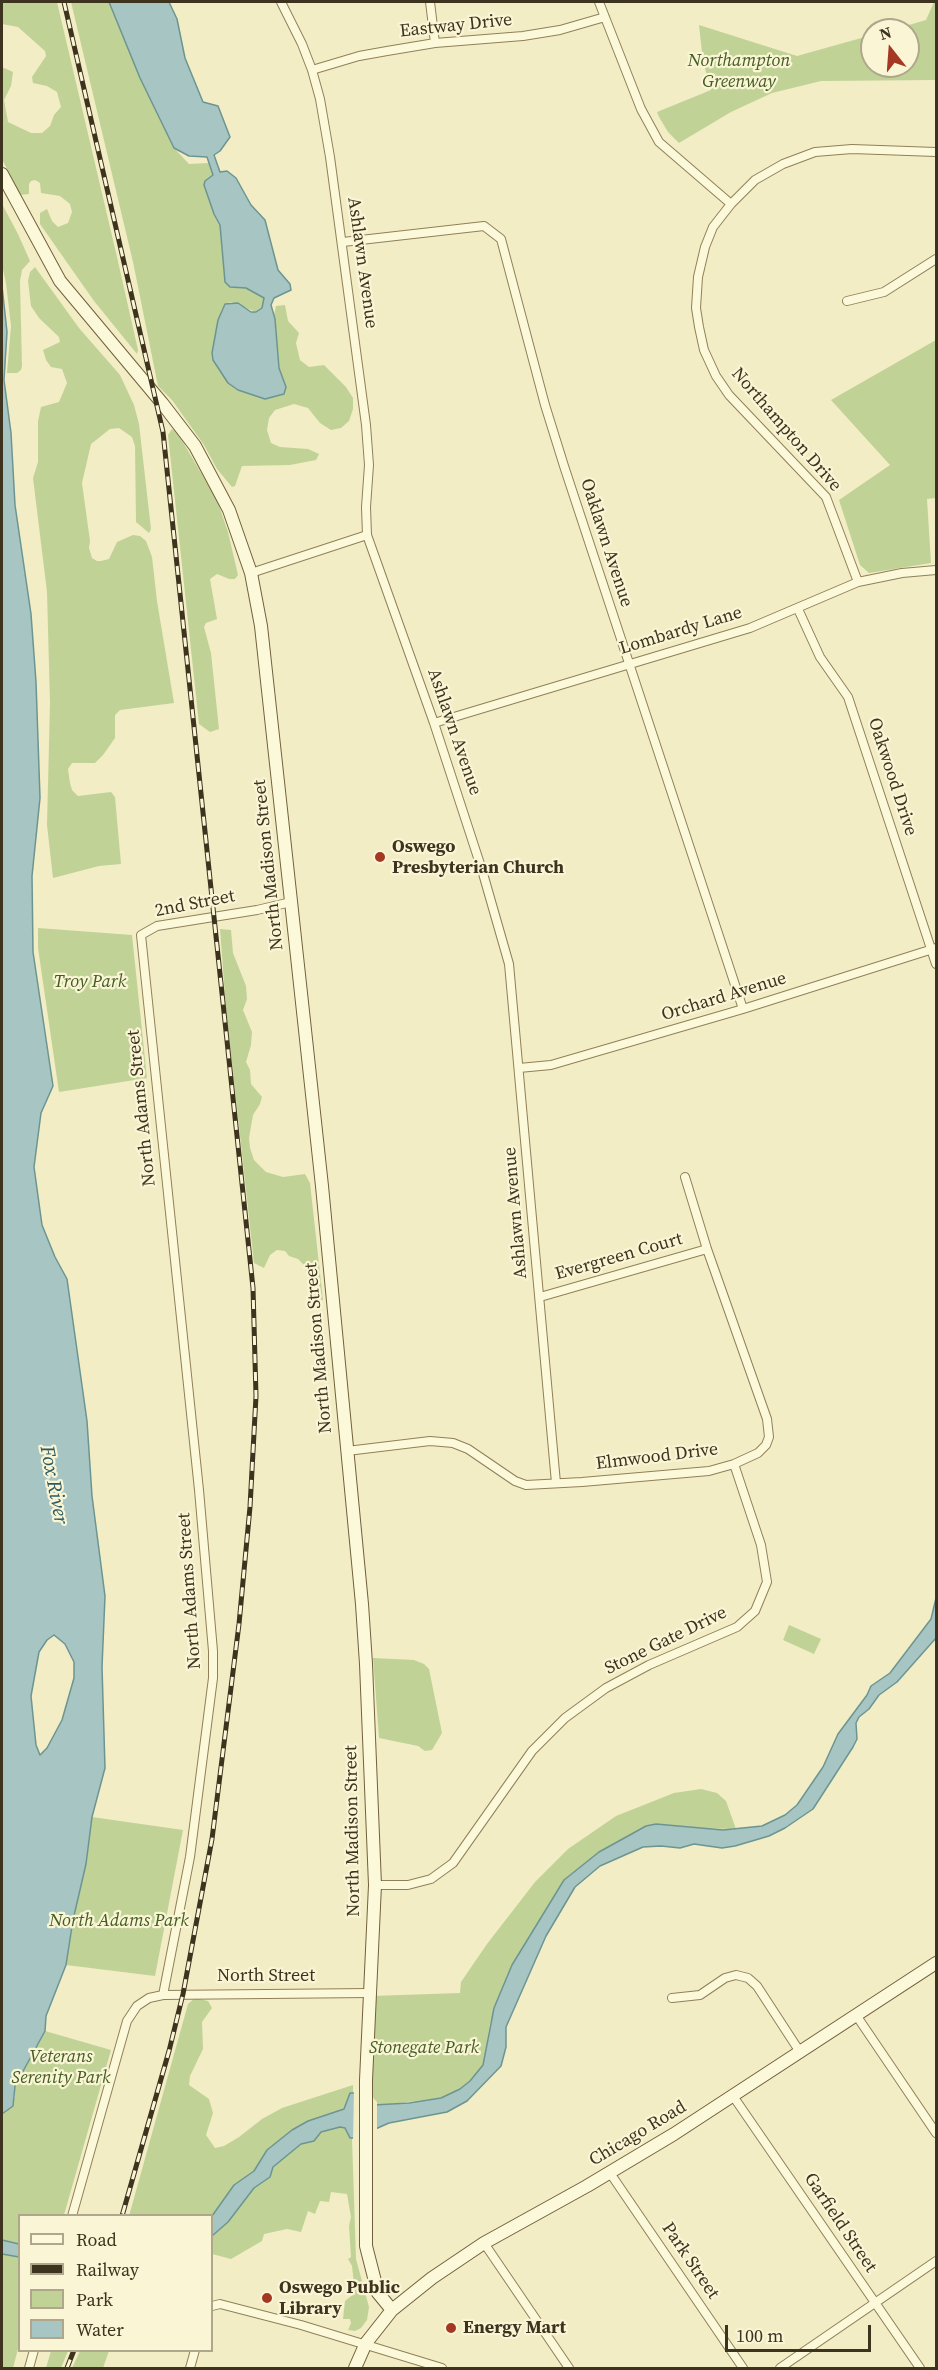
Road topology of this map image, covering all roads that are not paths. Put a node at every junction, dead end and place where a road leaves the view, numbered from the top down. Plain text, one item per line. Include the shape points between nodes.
1 (281, 2) edge
2 (430, 2) edge
3 (599, 2) edge
4 (605, 17) junction
5 (435, 42) junction
6 (312, 70) junction
7 (936, 152) edge
8 (2, 174) edge
9 (731, 204) junction
10 (343, 242) junction
11 (936, 259) edge
12 (847, 301) dead end
13 (367, 535) junction
14 (936, 570) edge
15 (251, 573) junction
16 (858, 582) junction
17 (798, 609) junction
18 (629, 665) junction
19 (434, 723) junction
20 (291, 902) junction
21 (141, 934) joint
22 (934, 949) edge
23 (936, 964) edge
24 (743, 1009) junction
25 (519, 1068) junction
26 (685, 1177) dead end
27 (707, 1249) junction
28 (540, 1297) junction
29 (347, 1451) junction
30 (734, 1464) junction
31 (556, 1484) junction
32 (375, 1886) junction
33 (936, 1963) edge
34 (369, 1993) junction
35 (163, 1995) junction
36 (672, 1998) dead end
37 (856, 2015) junction
38 (800, 2052) junction
39 (733, 2096) junction
40 (936, 2133) edge
41 (610, 2173) junction
42 (73, 2214) edge
43 (484, 2243) junction
44 (936, 2260) edge
45 (874, 2304) junction
46 (213, 2306) edge
47 (392, 2310) junction
48 (366, 2343) junction
49 (33, 2352) edge
50 (194, 2352) edge
51 (29, 2368) edge
52 (190, 2368) edge
53 (355, 2368) edge
54 (442, 2368) edge
55 (568, 2368) edge
56 (743, 2368) edge
57 (780, 2368) edge
58 (920, 2368) edge

1 - 6 street, Ashlawn Avenue
2 - 5 street
3 - 4 street
4 - 5 street, Eastway Drive via 522,36
4 - 9 street via 641,109 659,142
5 - 6 street, Eastway Drive via 359,56
6 - 10 street, Ashlawn Avenue
7 - 9 street, Northampton Drive via 815,152 755,180
8 - 15 street, North Madison Street via 60,281 195,446 229,510
9 - 16 street, Northampton Drive via 713,226 698,277 696,308 704,350 729,395 826,497
10 - 13 street, Ashlawn Avenue via 366,425
10 - 18 street, Oaklawn Avenue via 484,226 501,239 545,405
11 - 12 street via 884,292
13 - 15 street
13 - 19 street, Ashlawn Avenue
14 - 16 street, Lombardy Lane
15 - 20 street, North Madison Street via 261,626
16 - 17 street, Lombardy Lane
17 - 18 street, Lombardy Lane
17 - 22 street, Oakwood Drive via 820,657 848,697
18 - 19 street, Lombardy Lane
18 - 24 street, Oaklawn Avenue
19 - 25 street, Ashlawn Avenue via 507,955
20 - 21 street, 2nd Street via 158,926
20 - 29 street, North Madison Street
21 - 35 street, North Adams Street via 213,1651 190,1857
22 - 23 street, Oakwood Drive
22 - 24 street, Orchard Avenue
24 - 25 street, Orchard Avenue via 551,1065
25 - 28 street, Ashlawn Avenue
26 - 27 street, Elmwood Drive
27 - 28 street, Evergreen Court
27 - 30 street, Elmwood Drive via 769,1428 766,1445
28 - 31 street, Ashlawn Avenue
29 - 31 street, Elmwood Drive via 430,1441 453,1443 515,1481 526,1485
29 - 32 street, North Madison Street via 366,1654
30 - 31 street, Elmwood Drive via 709,1471
30 - 32 street, Stone Gate Drive via 761,1545 767,1582 755,1611 737,1627 606,1688 565,1718 532,1751 453,1863 431,1879 408,1885
32 - 34 street, North Madison Street
33 - 37 street, Chicago Road
34 - 35 street, North Street
34 - 47 street, North Madison Street via 366,2246 378,2293
35 - 42 street via 137,2006 127,2021
36 - 38 street via 700,1995 725,1978 748,1978
37 - 38 street, Chicago Road
37 - 40 street
38 - 39 street, Chicago Road
39 - 41 street, Chicago Road
39 - 45 street, Garfield Street
41 - 43 street, Chicago Road
41 - 56 street, Park Street
43 - 47 street, Chicago Road
43 - 55 street
44 - 45 street
45 - 57 street
45 - 58 street, Garfield Street
46 - 48 street via 226,2305
47 - 48 street, Chicago Road
48 - 53 street, Chicago Road
48 - 54 street
49 - 51 street
50 - 52 street

